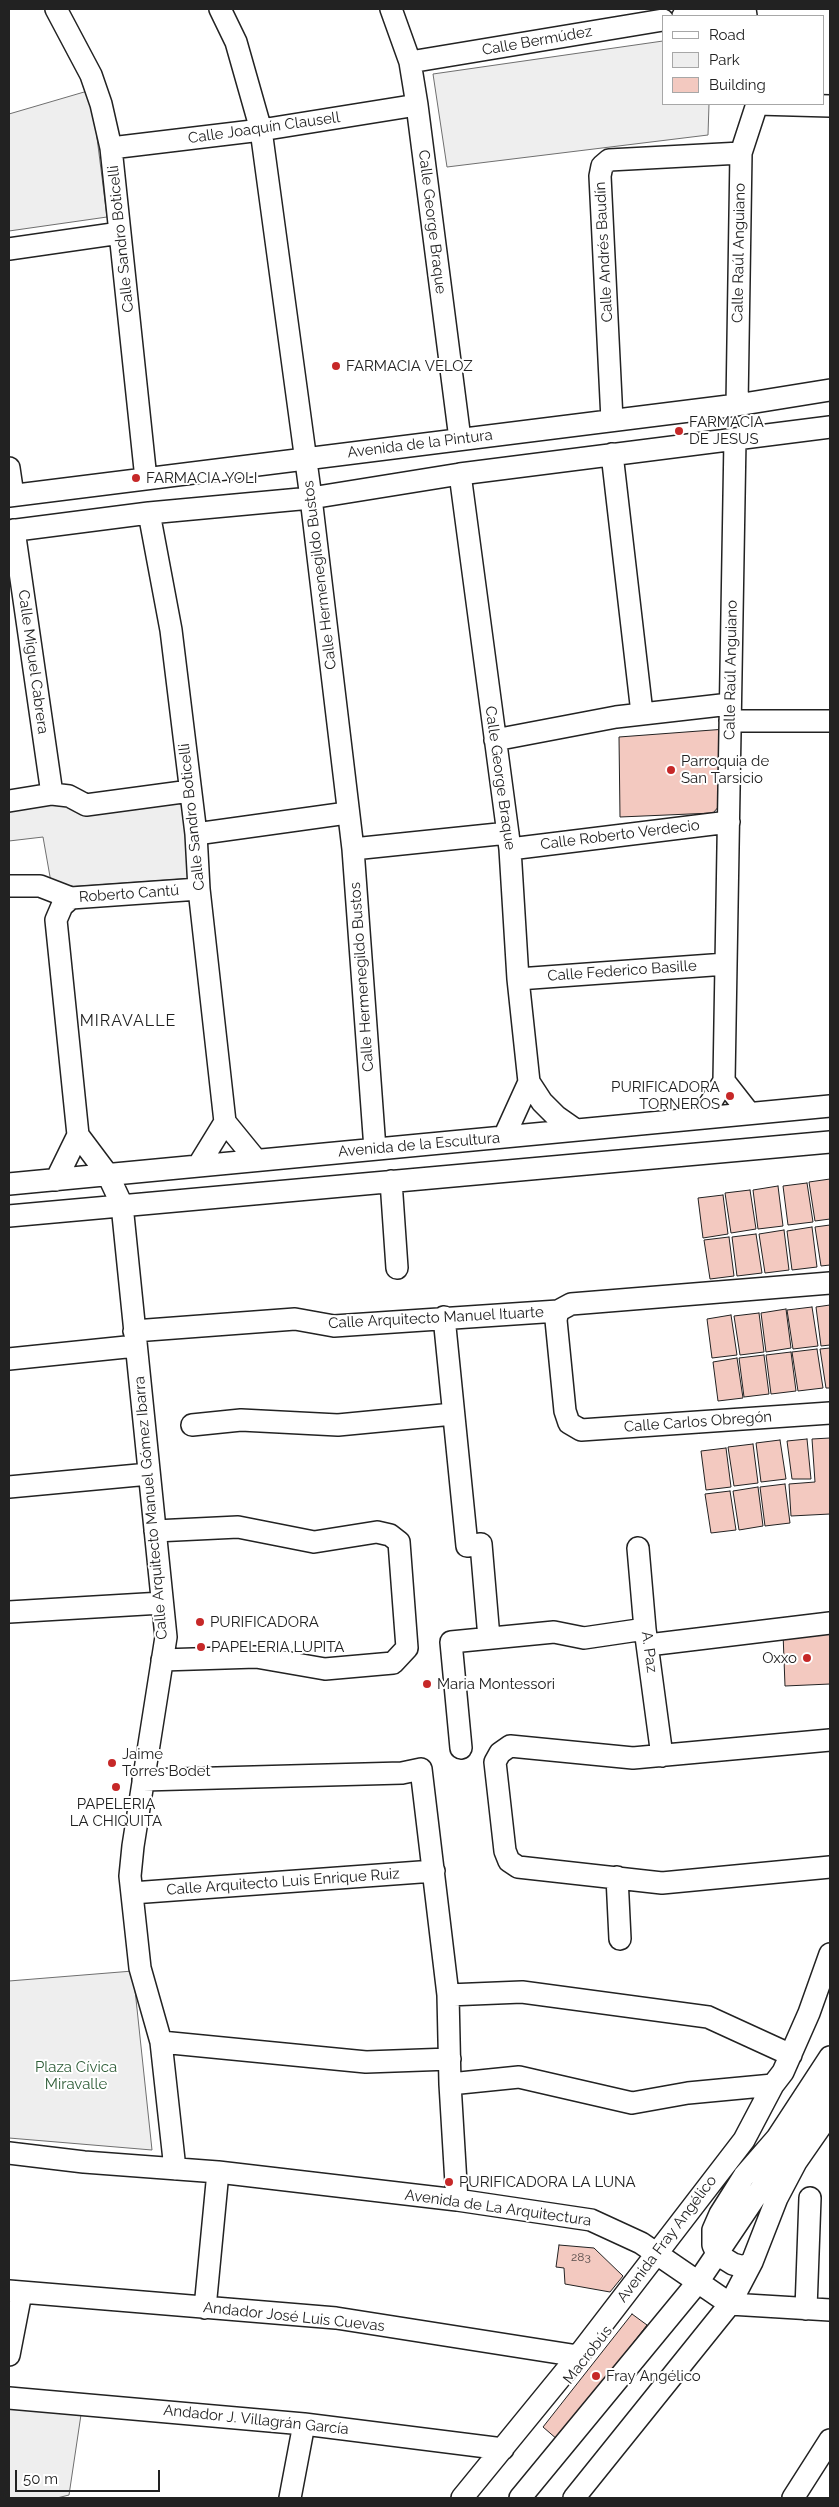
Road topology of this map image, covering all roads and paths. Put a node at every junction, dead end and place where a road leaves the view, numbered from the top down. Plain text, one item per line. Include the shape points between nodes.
1 (56, 9) edge
2 (220, 9) edge
3 (391, 9) edge
4 (728, 9) edge
5 (689, 15) edge
6 (662, 20) edge
7 (410, 62) junction
8 (417, 105) junction
9 (757, 105) edge
10 (794, 105) edge
11 (830, 106) edge
12 (261, 130) junction
13 (111, 148) junction
14 (741, 153) junction
15 (120, 233) junction
16 (9, 249) edge
17 (830, 390) edge
18 (737, 405) junction
19 (612, 420) junction
20 (830, 427) edge
21 (460, 439) junction
22 (735, 439) junction
23 (612, 454) junction
24 (305, 458) junction
25 (9, 468) edge
26 (460, 474) junction
27 (146, 480) junction
28 (11, 496) edge
29 (311, 498) junction
30 (149, 512) junction
31 (12, 530) edge
32 (730, 712) junction
33 (642, 714) junction
34 (830, 721) edge
35 (495, 740) junction
36 (190, 791) junction
37 (52, 794) junction
38 (9, 801) edge
39 (347, 812) junction
40 (729, 822) junction
41 (196, 834) junction
42 (509, 841) junction
43 (353, 849) junction
44 (9, 886) edge
45 (199, 889) junction
46 (67, 902) junction
47 (726, 964) junction
48 (518, 979) junction
49 (724, 1081) junction
50 (528, 1082) junction
51 (830, 1106) edge
52 (749, 1114) junction
53 (701, 1118) junction
54 (225, 1122) junction
55 (576, 1130) junction
56 (78, 1135) junction
57 (504, 1137) junction
58 (830, 1142) edge
59 (375, 1149) junction
60 (256, 1160) junction
61 (198, 1166) junction
62 (108, 1174) junction
63 (56, 1180) junction
64 (392, 1181) junction
65 (9, 1184) edge
66 (122, 1205) junction
67 (9, 1216) edge
68 (397, 1268) dead end
69 (830, 1283) edge
70 (558, 1311) junction
71 (444, 1317) junction
72 (135, 1338) junction
73 (9, 1359) edge
74 (830, 1412) edge
75 (454, 1414) junction
76 (569, 1422) joint
77 (192, 1426) dead end
78 (149, 1474) junction
79 (9, 1487) edge
80 (155, 1530) junction
81 (638, 1548) dead end
82 (162, 1603) junction
83 (9, 1612) edge
84 (830, 1623) edge
85 (647, 1637) junction
86 (489, 1638) junction
87 (162, 1660) junction
88 (830, 1740) edge
89 (461, 1748) dead end
90 (662, 1756) junction
91 (143, 1780) junction
92 (830, 1867) edge
93 (434, 1871) junction
94 (617, 1877) junction
95 (132, 1893) junction
96 (620, 1939) dead end
97 (830, 1954) edge
98 (830, 1974) edge
99 (448, 1995) junction
100 (161, 2042) junction
101 (791, 2055) junction
102 (830, 2057) edge
103 (450, 2059) junction
104 (450, 2084) junction
105 (773, 2085) junction
106 (830, 2086) edge
107 (830, 2113) edge
108 (9, 2153) edge
109 (174, 2169) junction
110 (218, 2172) junction
111 (810, 2198) dead end
112 (457, 2200) junction
113 (659, 2254) junction
114 (717, 2254) junction
115 (752, 2262) junction
116 (698, 2282) junction
117 (15, 2292) edge
118 (730, 2304) junction
119 (205, 2308) junction
120 (806, 2309) junction
121 (830, 2310) edge
122 (9, 2355) edge
123 (578, 2356) junction
124 (9, 2398) edge
125 (304, 2424) junction
126 (830, 2440) edge
127 (503, 2448) junction
128 (290, 2498) edge
129 (462, 2498) edge
130 (472, 2498) edge
131 (520, 2498) edge
132 (574, 2498) edge
133 (793, 2498) edge

1 - 13 street, Calle Sandro Boticelli via 91,75
2 - 12 street, Calle Hermenegildo Bustos via 236,42
3 - 7 street, Calle George Braque
4 - 5 street
6 - 7 street, Calle Bermúdez
7 - 8 street, Calle George Braque
8 - 12 street, Calle Joaquín Clausell
8 - 21 street, Calle George Braque
9 - 14 street, Calle Raúl Anguiano
10 - 11 street
12 - 13 street, Calle Joaquín Clausell
12 - 24 street, Calle Hermenegildo Bustos
13 - 15 street, Calle Sandro Boticelli
14 - 18 street, Calle Raúl Anguiano
14 - 19 street, Calle Andrés Baudín via 609,160 602,166
15 - 16 street
15 - 27 street, Calle Sandro Boticelli
17 - 18 street, Avenida de la Pintura
18 - 19 street, Avenida de la Pintura
19 - 21 street, Avenida de la Pintura
20 - 22 street
21 - 24 street, Avenida de la Pintura
22 - 23 street
22 - 32 street, Calle Raúl Anguiano
23 - 26 street
23 - 33 street
24 - 27 street, Avenida de la Pintura
24 - 29 street, Calle Hermenegildo Bustos
25 - 28 street
26 - 29 street
26 - 35 street, Calle George Braque
27 - 28 street, Avenida de la Pintura
29 - 30 street
29 - 39 street, Calle Hermenegildo Bustos
30 - 31 street
30 - 36 street, Calle Sandro Boticelli via 171,630
31 - 37 street, Calle Miguel Cabrera
32 - 33 street
32 - 34 street
32 - 40 street, Calle Raúl Anguiano
33 - 35 street
35 - 42 street, Calle George Braque
36 - 37 street via 86,805 69,796
36 - 41 street, Calle Sandro Boticelli
37 - 38 street
39 - 41 street
39 - 43 street, Calle Hermenegildo Bustos
40 - 42 street, Calle Roberto Verdecio
40 - 47 street, Calle Raúl Anguiano
41 - 45 street, Calle Sandro Boticelli
42 - 43 street, Calle Roberto Verdecio
42 - 48 street, Calle George Braque
43 - 59 street, Calle Hermenegildo Bustos
44 - 46 street via 40,886
45 - 46 street, Roberto Cantú
45 - 54 street, Calle Sandro Boticelli
46 - 56 street via 56,920
47 - 48 street, Calle Federico Basille
47 - 49 street, Calle Raúl Anguiano
48 - 50 street, Calle George Braque
49 - 52 street
49 - 53 street
50 - 55 street via 551,1111
50 - 57 street, Calle George Braque
51 - 52 street, Avenida de la Escultura
52 - 53 street, Avenida de la Escultura
53 - 55 street, Avenida de la Escultura
54 - 60 street
54 - 61 street
55 - 57 street, Avenida de la Escultura
56 - 62 street, Calle Arquitecto Manuel Gómez Ibarra
56 - 63 street
57 - 59 street, Avenida de la Escultura
58 - 64 street
59 - 60 street, Avenida de la Escultura
60 - 61 street, Avenida de la Escultura
61 - 62 street, Avenida de la Escultura
62 - 63 street, Avenida de la Escultura
62 - 66 street, Calle Arquitecto Manuel Gómez Ibarra
63 - 65 street, Avenida de la Escultura
64 - 66 street
64 - 68 street
66 - 67 street
66 - 72 street, Calle Arquitecto Manuel Gómez Ibarra
69 - 70 street, Calle Arquitecto Manuel Ituarte via 571,1304
70 - 71 street, Calle Arquitecto Manuel Ituarte
70 - 76 street, Calle Arquitecto Manuel Ituarte via 556,1320 564,1411
71 - 72 street, Calle Arquitecto Manuel Ituarte via 334,1326 295,1319
71 - 75 street
72 - 73 street, Calle Arquitecto Manuel Ituarte
72 - 78 street, Calle Arquitecto Manuel Gómez Ibarra
74 - 76 street, Calle Carlos Obregón via 581,1430
75 - 77 street via 338,1426 241,1420
75 - 86 street via 467,1546 481,1544
78 - 79 street
78 - 80 street, Calle Arquitecto Manuel Gómez Ibarra
80 - 82 street, Calle Arquitecto Manuel Gómez Ibarra
80 - 87 street via 238,1527 314,1542 377,1532 390,1535 399,1542 407,1648 393,1663 325,1669 256,1657
81 - 85 street, A. Paz
82 - 83 street
82 - 87 street, Calle Arquitecto Manuel Gómez Ibarra via 166,1637
84 - 85 street
85 - 86 street via 584,1638 554,1632
85 - 90 street, A. Paz
86 - 89 street via 451,1642
87 - 91 street, Calle Arquitecto Manuel Gómez Ibarra
88 - 90 street
90 - 94 street via 633,1758 510,1746 500,1753 495,1762 505,1851 509,1861 518,1867
91 - 93 street via 402,1774 421,1769
91 - 95 street, Calle Arquitecto Manuel Gómez Ibarra via 130,1876
92 - 94 street via 662,1883
93 - 95 street, Calle Arquitecto Luis Enrique Ruiz
93 - 99 street
94 - 96 street
95 - 100 street, Calle Arquitecto Manuel Gómez Ibarra via 140,1968
97 - 101 street, Avenida Fray Angélico
98 - 113 street, Macrobús via 795,2064 768,2110 742,2152
99 - 101 street via 522,1992 708,2016
99 - 103 street
100 - 103 street via 366,2062
100 - 109 street, Calle Arquitecto Manuel Gómez Ibarra
101 - 105 street, Avenida Fray Angélico
102 - 114 street via 777,2138 744,2176 720,2214 713,2230
103 - 104 street
104 - 105 street via 519,2077 632,2103 688,2093
104 - 112 street
105 - 113 street, Avenida Fray Angélico via 744,2140
106 - 114 street
107 - 115 street via 796,2162 777,2198
108 - 109 street, Avenida de La Arquitectura
109 - 110 street, Avenida de La Arquitectura
110 - 112 street, Avenida de La Arquitectura
110 - 119 street
111 - 120 street
112 - 113 street, Avenida de La Arquitectura via 591,2220 629,2236
113 - 116 street, Avenida de La Arquitectura
113 - 123 street, Avenida Fray Angélico
113 - 130 street, Macrobús via 582,2364
114 - 115 street via 739,2266
114 - 116 street
115 - 118 street
116 - 118 street, Avenida de La Arquitectura
116 - 131 street
117 - 119 street, Andador José Luis Cuevas
117 - 122 street
118 - 120 street
118 - 132 street
119 - 123 street, Andador José Luis Cuevas via 336,2318
120 - 121 street
123 - 127 street, Avenida Fray Angélico
124 - 125 street, Andador J. Villagrán García
125 - 127 street, Andador J. Villagrán García
125 - 128 street
126 - 133 street
127 - 129 street, Avenida Fray Angélico

